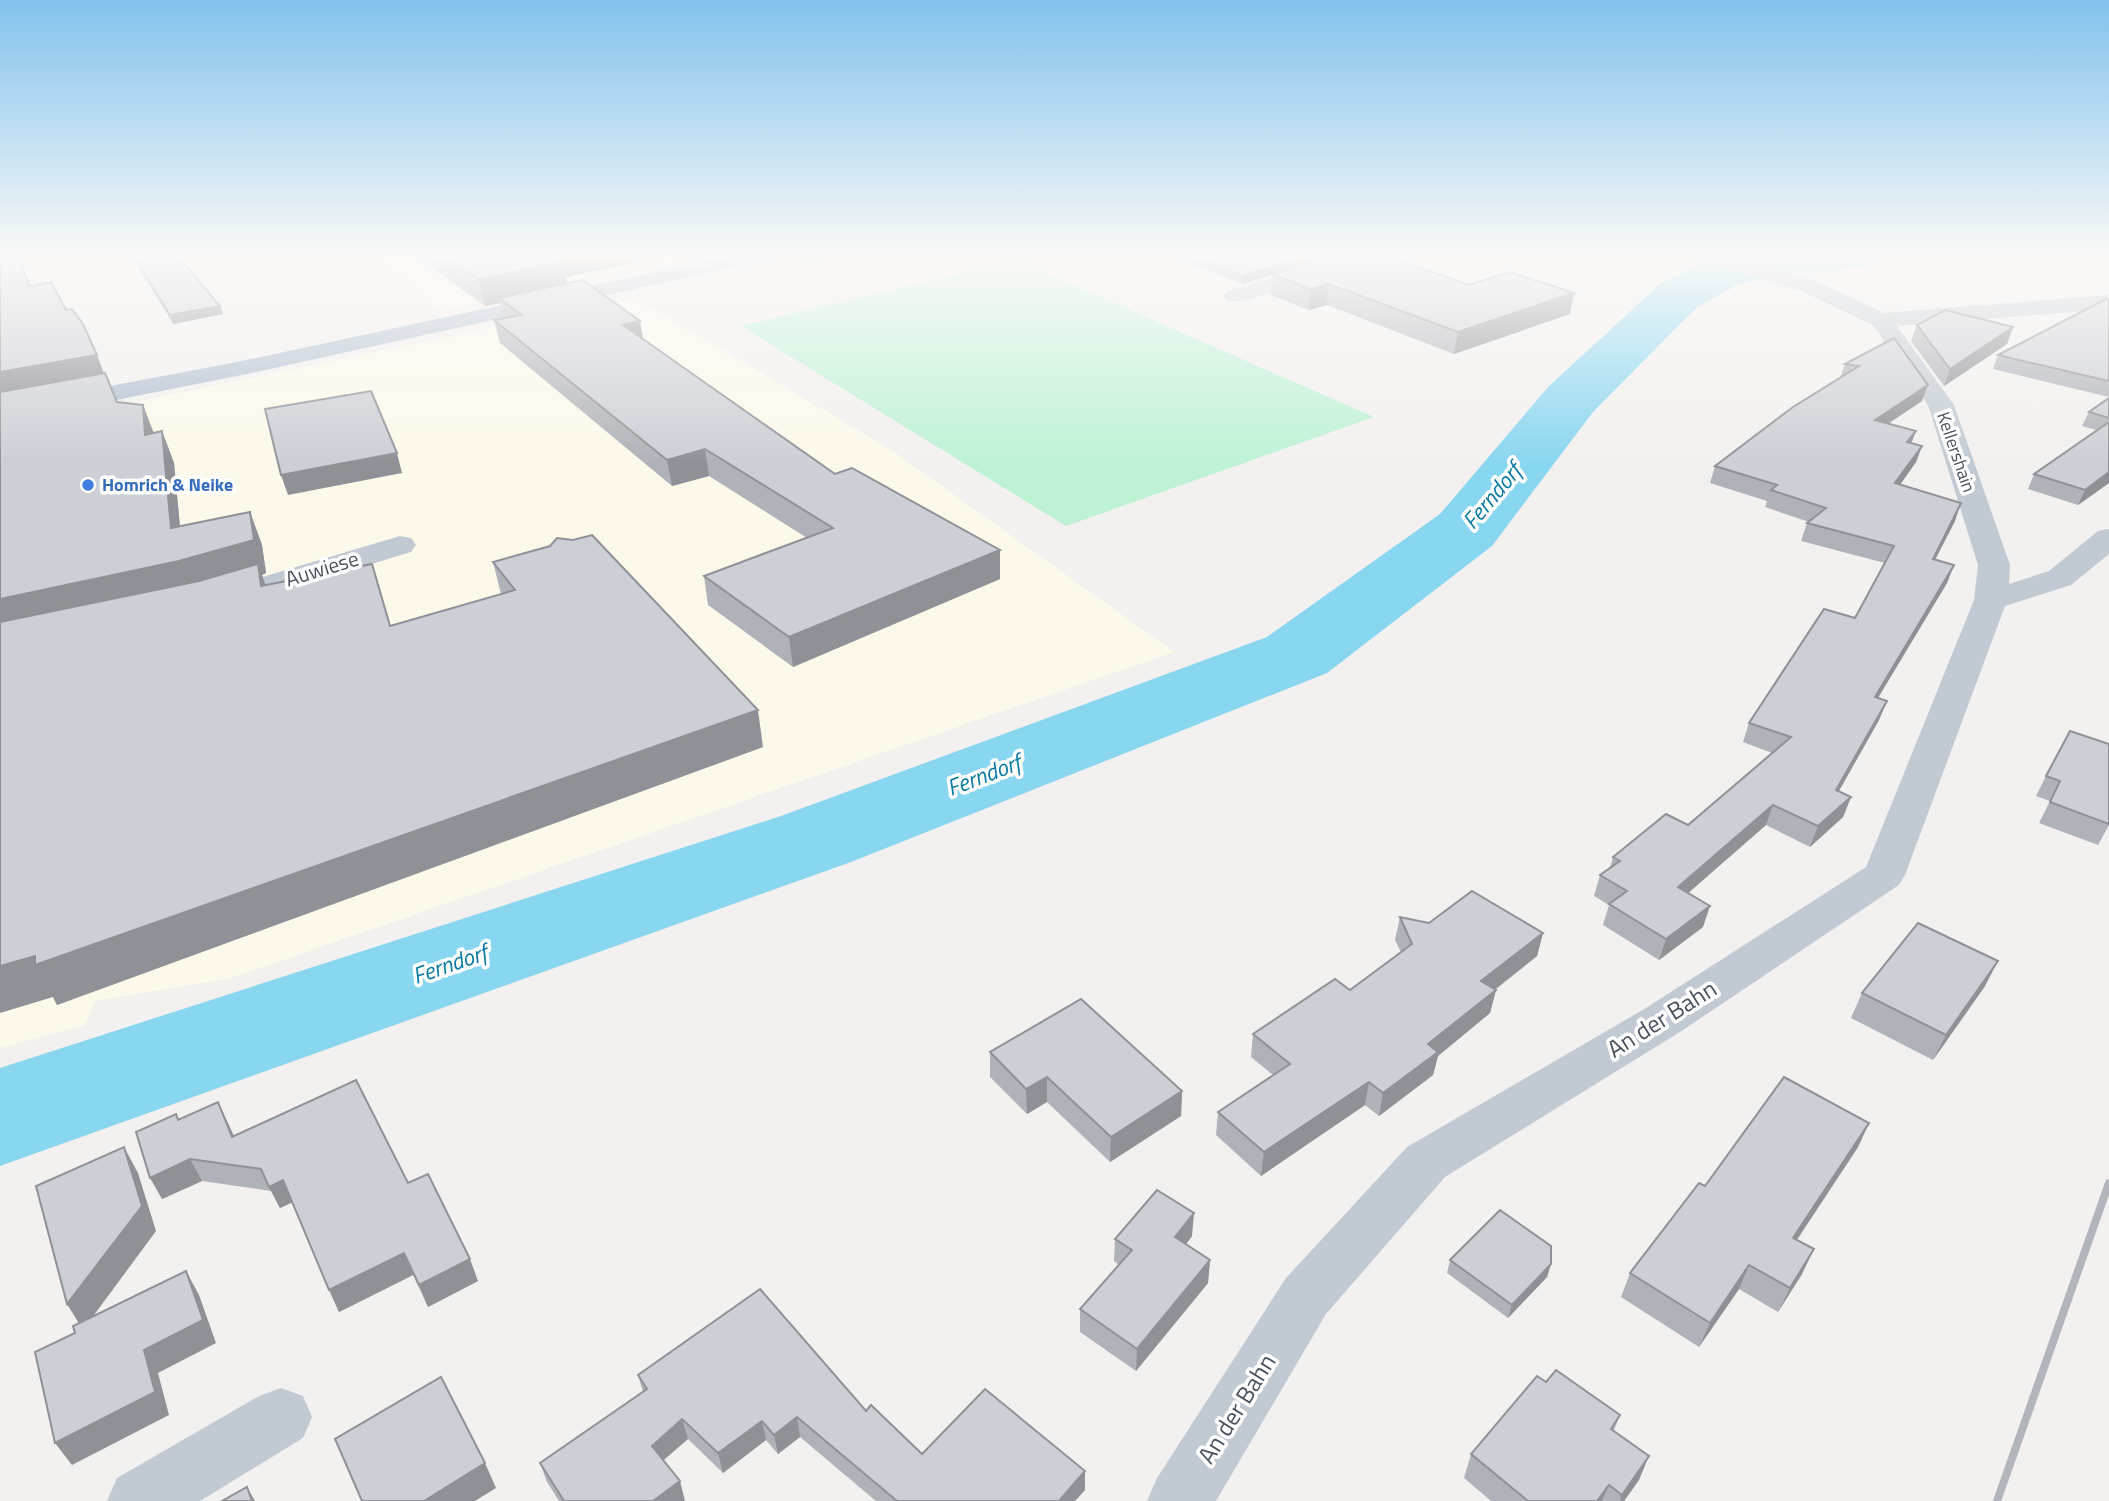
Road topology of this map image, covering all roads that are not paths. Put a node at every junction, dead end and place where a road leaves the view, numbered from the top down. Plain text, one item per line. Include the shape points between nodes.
1 (445, 324) edge
2 (1884, 324) edge
3 (0, 415) edge
4 (2109, 538) edge
5 (400, 545) dead end
6 (1991, 600) junction
7 (187, 609) edge
8 (281, 1417) dead end
9 (140, 1501) edge
10 (1180, 1501) edge

1 - 3 main road
2 - 6 street, Kellershain via 1941,405 1994,565
4 - 6 street via 2060,579
5 - 7 street, Auwiese
6 - 10 street, An der Bahn via 1884,875 1663,1020 1426,1162 1306,1296
8 - 9 street

